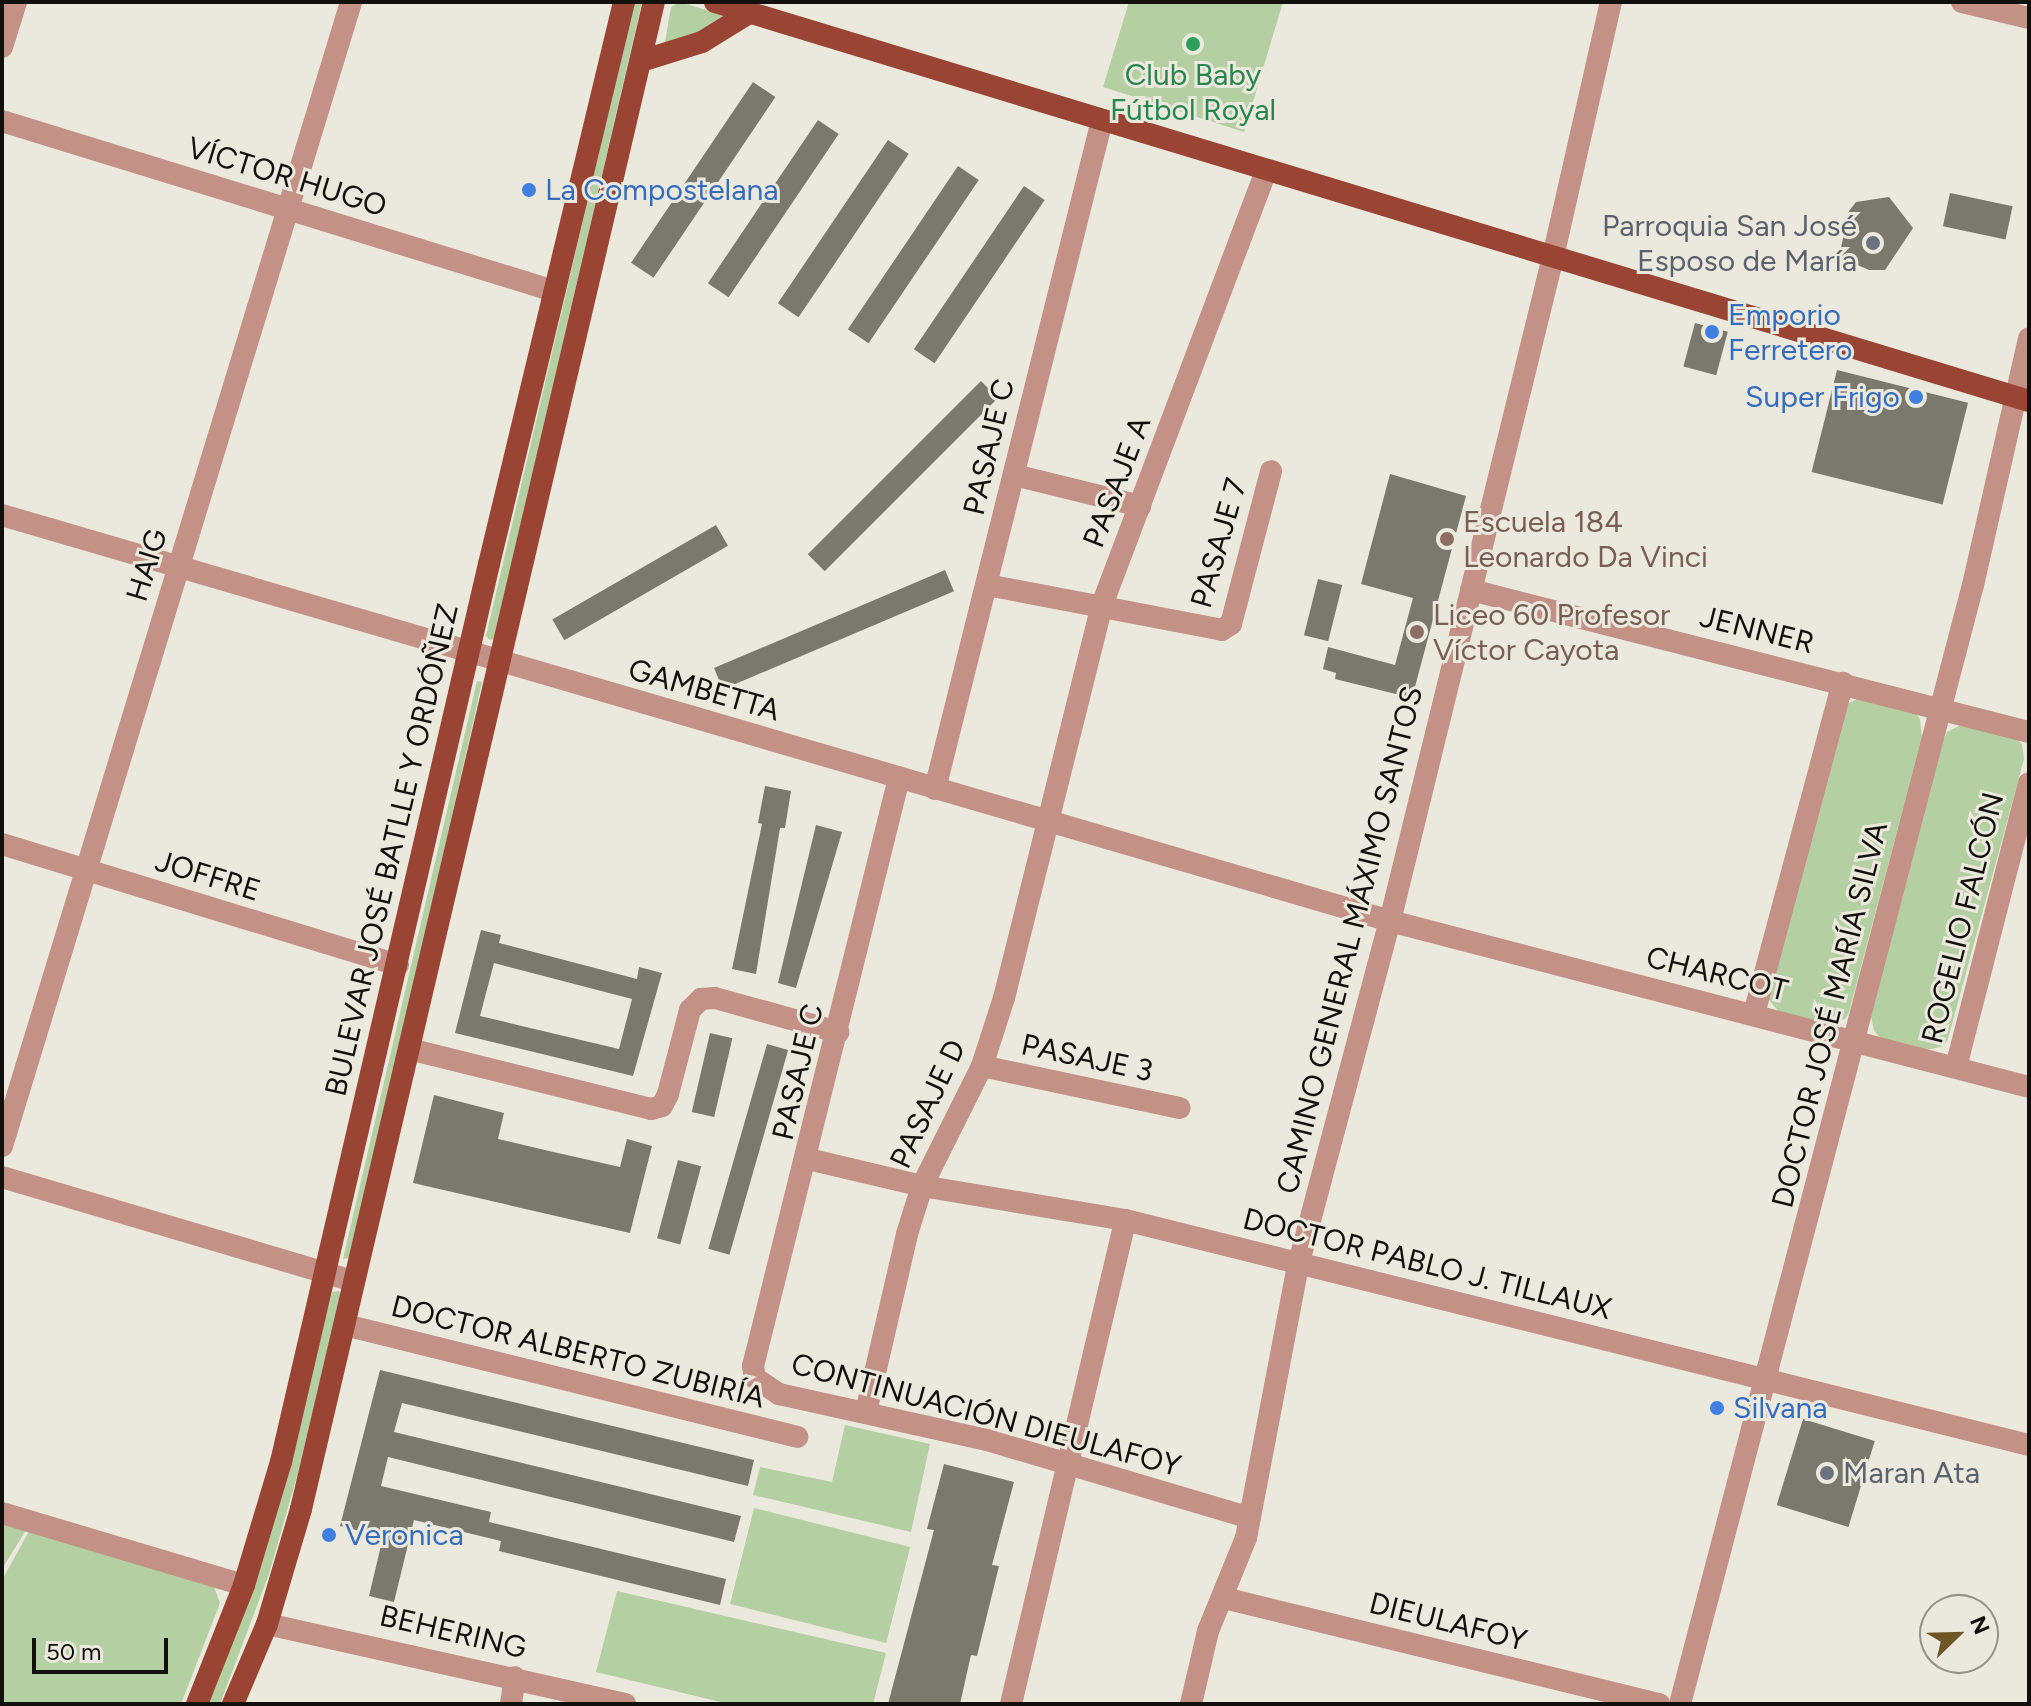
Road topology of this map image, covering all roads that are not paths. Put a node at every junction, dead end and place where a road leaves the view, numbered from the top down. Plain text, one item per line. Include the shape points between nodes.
1 (16, 2) edge
2 (351, 2) edge
3 (624, 2) edge
4 (654, 2) edge
5 (715, 2) edge
6 (1611, 2) edge
7 (1962, 2) edge
8 (749, 13) junction
9 (2029, 18) edge
10 (2, 47) edge
11 (641, 61) junction
12 (1102, 120) junction
13 (2, 121) edge
14 (1266, 171) junction
15 (286, 208) junction
16 (1553, 257) junction
17 (554, 291) junction
18 (2029, 338) edge
19 (2022, 398) edge
20 (1271, 471) dead end
21 (1014, 475) junction
22 (1140, 506) junction
23 (2, 515) edge
24 (178, 567) junction
25 (987, 585) junction
26 (1471, 590) junction
27 (1102, 605) junction
28 (469, 653) junction
29 (499, 662) junction
30 (1843, 683) junction
31 (1940, 708) junction
32 (2029, 732) edge
33 (899, 778) junction
34 (2029, 783) edge
35 (935, 789) junction
36 (1045, 822) junction
37 (2, 844) edge
38 (85, 870) junction
39 (1390, 921) junction
40 (398, 965) junction
41 (1754, 1014) junction
42 (838, 1032) junction
43 (1855, 1041) junction
44 (409, 1049) junction
45 (982, 1066) junction
46 (1956, 1067) junction
47 (2029, 1087) edge
48 (1180, 1108) dead end
49 (2, 1146) edge
50 (808, 1159) junction
51 (2, 1177) edge
52 (922, 1186) junction
53 (1125, 1220) junction
54 (1298, 1266) junction
55 (324, 1273) junction
56 (354, 1281) junction
57 (345, 1325) junction
58 (1768, 1377) junction
59 (755, 1378) joint
60 (866, 1412) junction
61 (797, 1437) dead end
62 (2029, 1445) edge
63 (1068, 1464) junction
64 (2, 1513) edge
65 (1250, 1518) junction
66 (244, 1585) junction
67 (1224, 1598) junction
68 (267, 1624) junction
69 (515, 1677) junction
70 (197, 1704) edge
71 (233, 1704) edge
72 (511, 1704) edge
73 (625, 1704) edge
74 (1011, 1704) edge
75 (1191, 1704) edge
76 (1659, 1704) edge
77 (1680, 1704) edge

1 - 10 street
2 - 15 street, HAIG
3 - 17 main road, BULEVAR JOSÉ BATLLE Y ORDÓÑEZ
4 - 11 main road, BULEVAR JOSÉ BATLLE Y ORDÓÑEZ
5 - 8 main road
6 - 16 street, CAMINO GENERAL MÁXIMO SANTOS
7 - 9 street
8 - 11 main road via 702,42
8 - 12 main road
11 - 29 main road, BULEVAR JOSÉ BATLLE Y ORDÓÑEZ
12 - 14 main road
12 - 21 street, PASAJE C
13 - 15 street, VÍCTOR HUGO
14 - 16 main road
14 - 22 street, PASAJE A
15 - 17 street, VÍCTOR HUGO
15 - 24 street, HAIG
16 - 19 main road
16 - 26 street, CAMINO GENERAL MÁXIMO SANTOS
17 - 28 main road, BULEVAR JOSÉ BATLLE Y ORDÓÑEZ
18 - 19 street, DOCTOR JOSÉ MARÍA SILVA
19 - 31 street, DOCTOR JOSÉ MARÍA SILVA
20 - 27 street, PASAJE 7 via 1231,624 1222,630
21 - 22 street
21 - 25 street, PASAJE C
22 - 27 street, PASAJE A
23 - 24 street, GAMBETTA
24 - 28 street, GAMBETTA
24 - 38 street, HAIG
25 - 27 street
25 - 35 street, PASAJE C
26 - 30 street, JENNER
26 - 39 street, CAMINO GENERAL MÁXIMO SANTOS
27 - 36 street, PASAJE A
28 - 29 street, GAMBETTA
28 - 40 main road, BULEVAR JOSÉ BATLLE Y ORDÓÑEZ
29 - 33 street, GAMBETTA
29 - 44 main road, BULEVAR JOSÉ BATLLE Y ORDÓÑEZ
30 - 31 street, JENNER
30 - 41 street
31 - 32 street, JENNER
31 - 43 street, DOCTOR JOSÉ MARÍA SILVA
33 - 35 street, GAMBETTA
33 - 42 street, PASAJE C
34 - 46 street, ROGELIO FALCÓN
35 - 36 street, GAMBETTA
36 - 39 street, GAMBETTA
36 - 45 street, PASAJE D via 1012,971
37 - 38 street, JOFFRE
38 - 40 street, JOFFRE
38 - 49 street, HAIG
39 - 41 street, CHARCOT
39 - 54 street, CAMINO GENERAL MÁXIMO SANTOS
40 - 55 main road, BULEVAR JOSÉ BATLLE Y ORDÓÑEZ
41 - 43 street, CHARCOT
42 - 44 street via 715,998 701,999 690,1010 668,1094 662,1106 651,1109
42 - 50 street, PASAJE C
43 - 46 street, CHARCOT
43 - 58 street, DOCTOR JOSÉ MARÍA SILVA
44 - 56 main road, BULEVAR JOSÉ BATLLE Y ORDÓÑEZ
45 - 48 street, PASAJE 3
45 - 52 street, PASAJE D
46 - 47 street, CHARCOT
50 - 52 street, DOCTOR PABLO J. TILLAUX
50 - 59 street, PASAJE C via 753,1366
51 - 55 street, DOCTOR ALBERTO ZUBIRÍA
52 - 53 street, DOCTOR PABLO J. TILLAUX
52 - 60 street, PASAJE D
53 - 54 street, DOCTOR PABLO J. TILLAUX
53 - 63 street
54 - 58 street, DOCTOR PABLO J. TILLAUX
54 - 65 street, CAMINO GENERAL MÁXIMO SANTOS
55 - 56 street, DOCTOR ALBERTO ZUBIRÍA
55 - 66 main road, BULEVAR JOSÉ BATLLE Y ORDÓÑEZ via 281,1462
56 - 57 main road, BULEVAR JOSÉ BATLLE Y ORDÓÑEZ
57 - 61 street, DOCTOR ALBERTO ZUBIRÍA
57 - 68 main road, BULEVAR JOSÉ BATLLE Y ORDÓÑEZ
58 - 62 street, DOCTOR PABLO J. TILLAUX
58 - 77 street, DOCTOR JOSÉ MARÍA SILVA
59 - 60 street, CONTINUACIÓN DIEULAFOY via 779,1394
60 - 63 street, CONTINUACIÓN DIEULAFOY
63 - 65 street, CONTINUACIÓN DIEULAFOY
63 - 74 street
64 - 66 street
65 - 67 street, CAMINO GENERAL MÁXIMO SANTOS
66 - 70 main road, BULEVAR JOSÉ BATLLE Y ORDÓÑEZ
67 - 75 street, CAMINO GENERAL MÁXIMO SANTOS via 1208,1631
67 - 76 street, DIEULAFOY
68 - 69 street, BEHERING
68 - 71 main road, BULEVAR JOSÉ BATLLE Y ORDÓÑEZ
69 - 72 street
69 - 73 street, BEHERING

